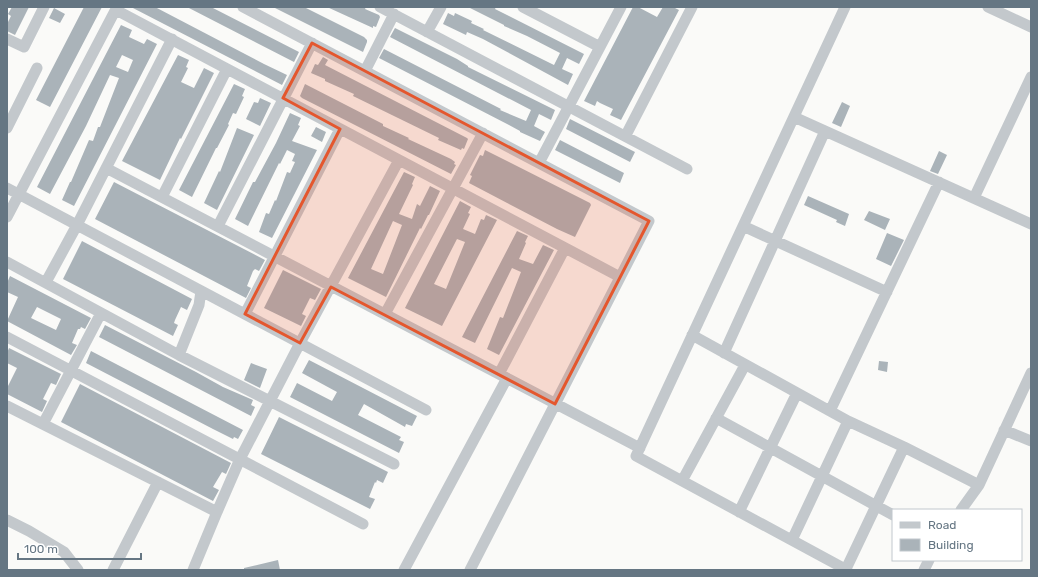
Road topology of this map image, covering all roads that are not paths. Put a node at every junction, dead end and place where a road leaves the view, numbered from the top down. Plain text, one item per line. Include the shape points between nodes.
1 (44, 7) edge
2 (243, 7) edge
3 (380, 7) edge
4 (441, 7) edge
5 (523, 7) edge
6 (621, 7) edge
7 (692, 7) edge
8 (845, 7) edge
9 (988, 7) edge
10 (116, 8) edge
11 (394, 14) junction
12 (1031, 27) edge
13 (427, 32) junction
14 (7, 39) edge
15 (172, 40) junction
16 (312, 43) junction
17 (600, 47) junction
18 (37, 68) dead end
19 (228, 69) junction
20 (365, 71) junction
21 (1031, 76) edge
22 (283, 98) junction
23 (568, 106) junction
24 (794, 117) junction
25 (7, 128) edge
26 (340, 129) junction
27 (825, 131) junction
28 (483, 133) junction
29 (626, 135) junction
30 (399, 160) junction
31 (539, 163) junction
32 (106, 168) junction
33 (688, 169) dead end
34 (939, 182) junction
35 (7, 188) edge
36 (453, 188) junction
37 (19, 194) junction
38 (162, 197) junction
39 (974, 198) junction
40 (7, 217) edge
41 (1031, 224) edge
42 (77, 225) junction
43 (218, 226) junction
44 (743, 226) junction
45 (775, 241) junction
46 (565, 248) junction
47 (275, 256) junction
48 (7, 262) edge
49 (620, 277) junction
50 (46, 282) junction
51 (331, 287) junction
52 (201, 291) junction
53 (887, 292) junction
54 (101, 313) junction
55 (245, 314) junction
56 (385, 314) junction
57 (692, 335) junction
58 (7, 337) edge
59 (300, 343) junction
60 (724, 353) junction
61 (179, 355) junction
62 (745, 364) junction
63 (71, 370) junction
64 (1031, 373) edge
65 (503, 376) junction
66 (797, 393) junction
67 (270, 402) junction
68 (555, 404) junction
69 (7, 406) edge
70 (426, 410) dead end
71 (830, 411) junction
72 (716, 418) junction
73 (848, 421) junction
74 (43, 424) junction
75 (1004, 430) junction
76 (1031, 441) edge
77 (904, 447) junction
78 (640, 448) junction
79 (770, 448) junction
80 (240, 459) junction
81 (394, 464) dead end
82 (822, 476) junction
83 (682, 481) junction
84 (158, 482) junction
85 (979, 485) junction
86 (876, 505) junction
87 (962, 509) edge
88 (217, 512) junction
89 (739, 512) junction
90 (892, 514) edge
91 (7, 520) edge
92 (363, 524) dead end
93 (792, 540) junction
94 (928, 561) edge
95 (78, 570) edge
96 (113, 570) edge
97 (193, 570) edge
98 (404, 570) edge
99 (470, 570) edge
100 (847, 570) edge
101 (924, 570) edge

1 - 14 street via 24,47
2 - 16 street
3 - 11 street
4 - 13 street
5 - 17 street
6 - 17 street
7 - 29 street
8 - 24 street
9 - 12 street
10 - 15 street
10 - 37 street
11 - 13 street
11 - 20 street
13 - 23 street
15 - 19 street
15 - 32 street
16 - 20 street
16 - 22 street
17 - 23 street
18 - 25 street
19 - 22 street
19 - 38 street
20 - 28 street
21 - 39 street
22 - 26 street
22 - 43 street
23 - 29 street
23 - 31 street
24 - 27 street
24 - 44 street
26 - 30 street
26 - 47 street
27 - 34 street
27 - 45 street
28 - 31 street
28 - 36 street
29 - 33 street
30 - 36 street
30 - 51 street
31 - 49 street via 649,221
32 - 38 street
32 - 42 street
34 - 39 street
34 - 53 street
35 - 37 street
36 - 46 street
36 - 56 street
37 - 40 street
37 - 42 street
38 - 43 street
39 - 41 street
42 - 50 street
42 - 52 street
43 - 47 street
44 - 45 street
44 - 57 street
45 - 53 street
45 - 60 street
46 - 49 street
46 - 65 street
47 - 51 street
47 - 55 street
48 - 50 street
49 - 68 street
50 - 54 street
51 - 56 street
51 - 59 street
52 - 55 street
52 - 61 street via 199,306
53 - 71 street
54 - 61 street
54 - 63 street
55 - 59 street
56 - 65 street
57 - 60 street
57 - 78 street
58 - 63 street
59 - 67 street
59 - 70 street
60 - 62 street
61 - 67 street
62 - 66 street
62 - 72 street
63 - 74 street
63 - 80 street
64 - 75 street
65 - 68 street
65 - 98 street
66 - 71 street
66 - 79 street
67 - 80 street
67 - 81 street
68 - 78 street
68 - 99 street
69 - 74 street
71 - 73 street
72 - 79 street
72 - 83 street
73 - 77 street
73 - 82 street
74 - 84 street
75 - 76 street
75 - 85 street
77 - 85 street
77 - 86 street
78 - 83 street via 636,456
79 - 82 street
79 - 89 street
80 - 88 street
80 - 92 street
82 - 86 street
82 - 93 street
83 - 89 street
84 - 88 street
84 - 96 street
85 - 87 street
86 - 90 street
86 - 100 street
88 - 97 street
89 - 93 street
91 - 95 street via 64,552
93 - 100 street
94 - 101 street

